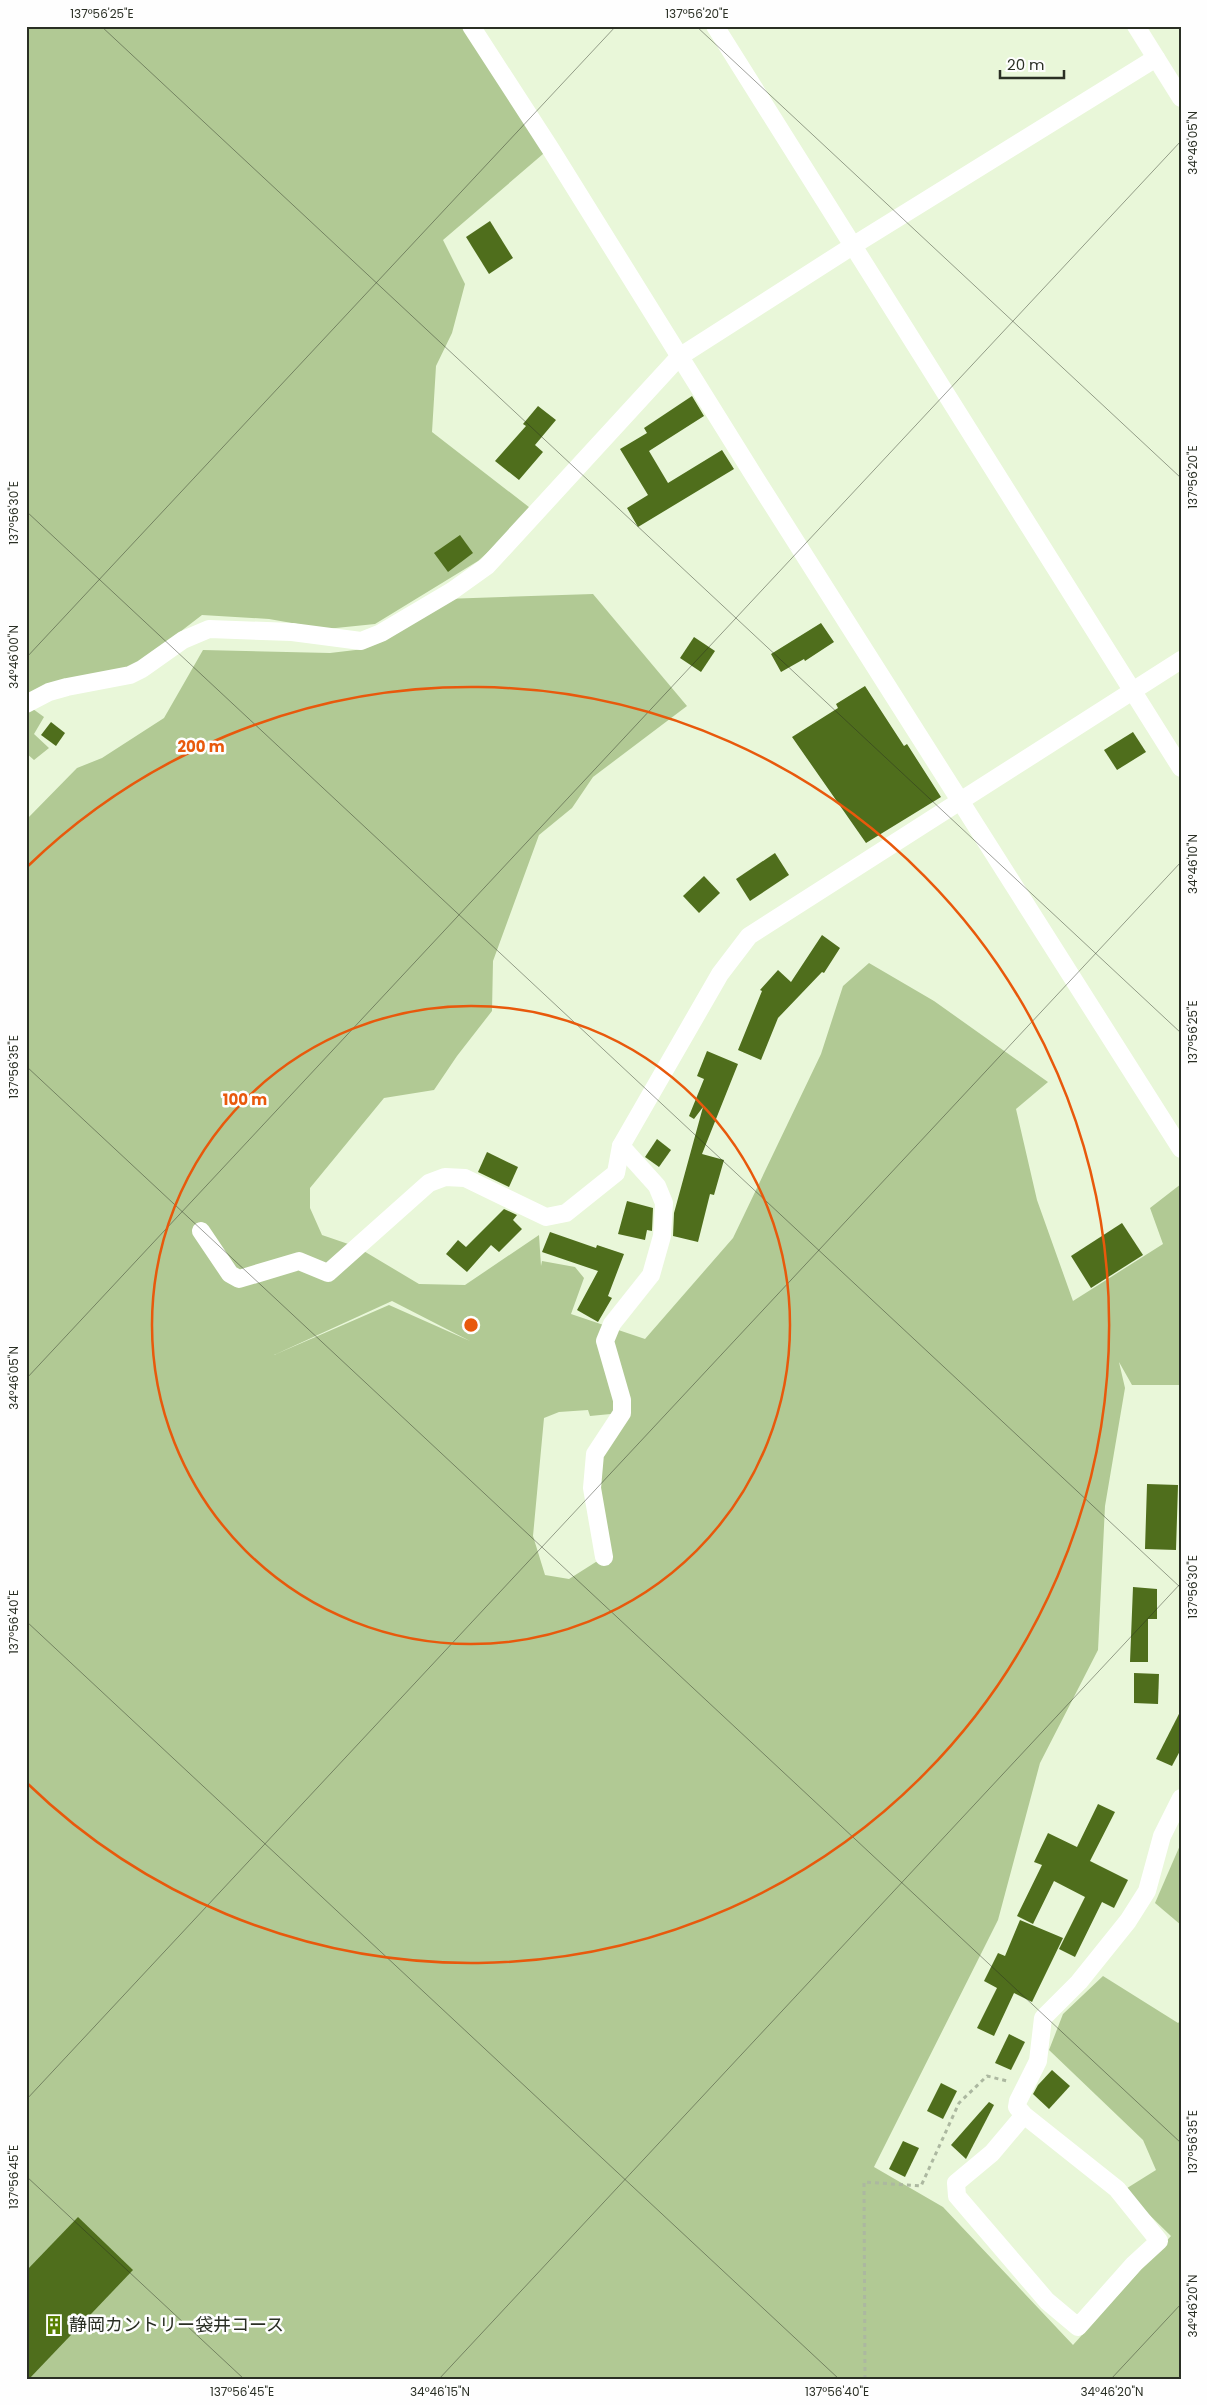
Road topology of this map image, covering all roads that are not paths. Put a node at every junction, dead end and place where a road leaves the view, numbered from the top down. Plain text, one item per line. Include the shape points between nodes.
1 (471, 26) edge
2 (715, 26) edge
3 (1136, 26) edge
4 (1156, 58) junction
5 (1181, 98) edge
6 (854, 245) junction
7 (679, 357) junction
8 (1181, 660) edge
9 (1131, 690) junction
10 (26, 704) edge
11 (1181, 768) edge
12 (959, 801) junction
13 (621, 1146) junction
14 (1181, 1149) edge
15 (202, 1231) dead end
16 (604, 1557) dead end
17 (1181, 1798) edge
18 (1024, 2115) junction

1 - 7 street
2 - 6 street
3 - 4 street
4 - 5 street
4 - 6 street
6 - 7 street
6 - 9 street
7 - 10 street via 487,566 381,633 361,641 292,632 209,629 183,640 130,674 67,686
7 - 12 street
8 - 9 street
9 - 11 street
9 - 12 street
12 - 13 street via 749,936 720,974
12 - 14 street
13 - 15 street via 616,1173 566,1213 546,1216 465,1178 445,1177 429,1182 328,1274 299,1261 239,1279 230,1274
13 - 16 street via 656,1186 664,1203 662,1236 651,1276 612,1324 605,1341 622,1400 622,1413 595,1454 592,1488
17 - 18 street via 1162,1836 1147,1891 1128,1921 1079,1982 1043,2018 1038,2061 1017,2107
18 - 18 street via 992,2153 956,2183 957,2196 1048,2301 1078,2327 1158,2241 1117,2189

